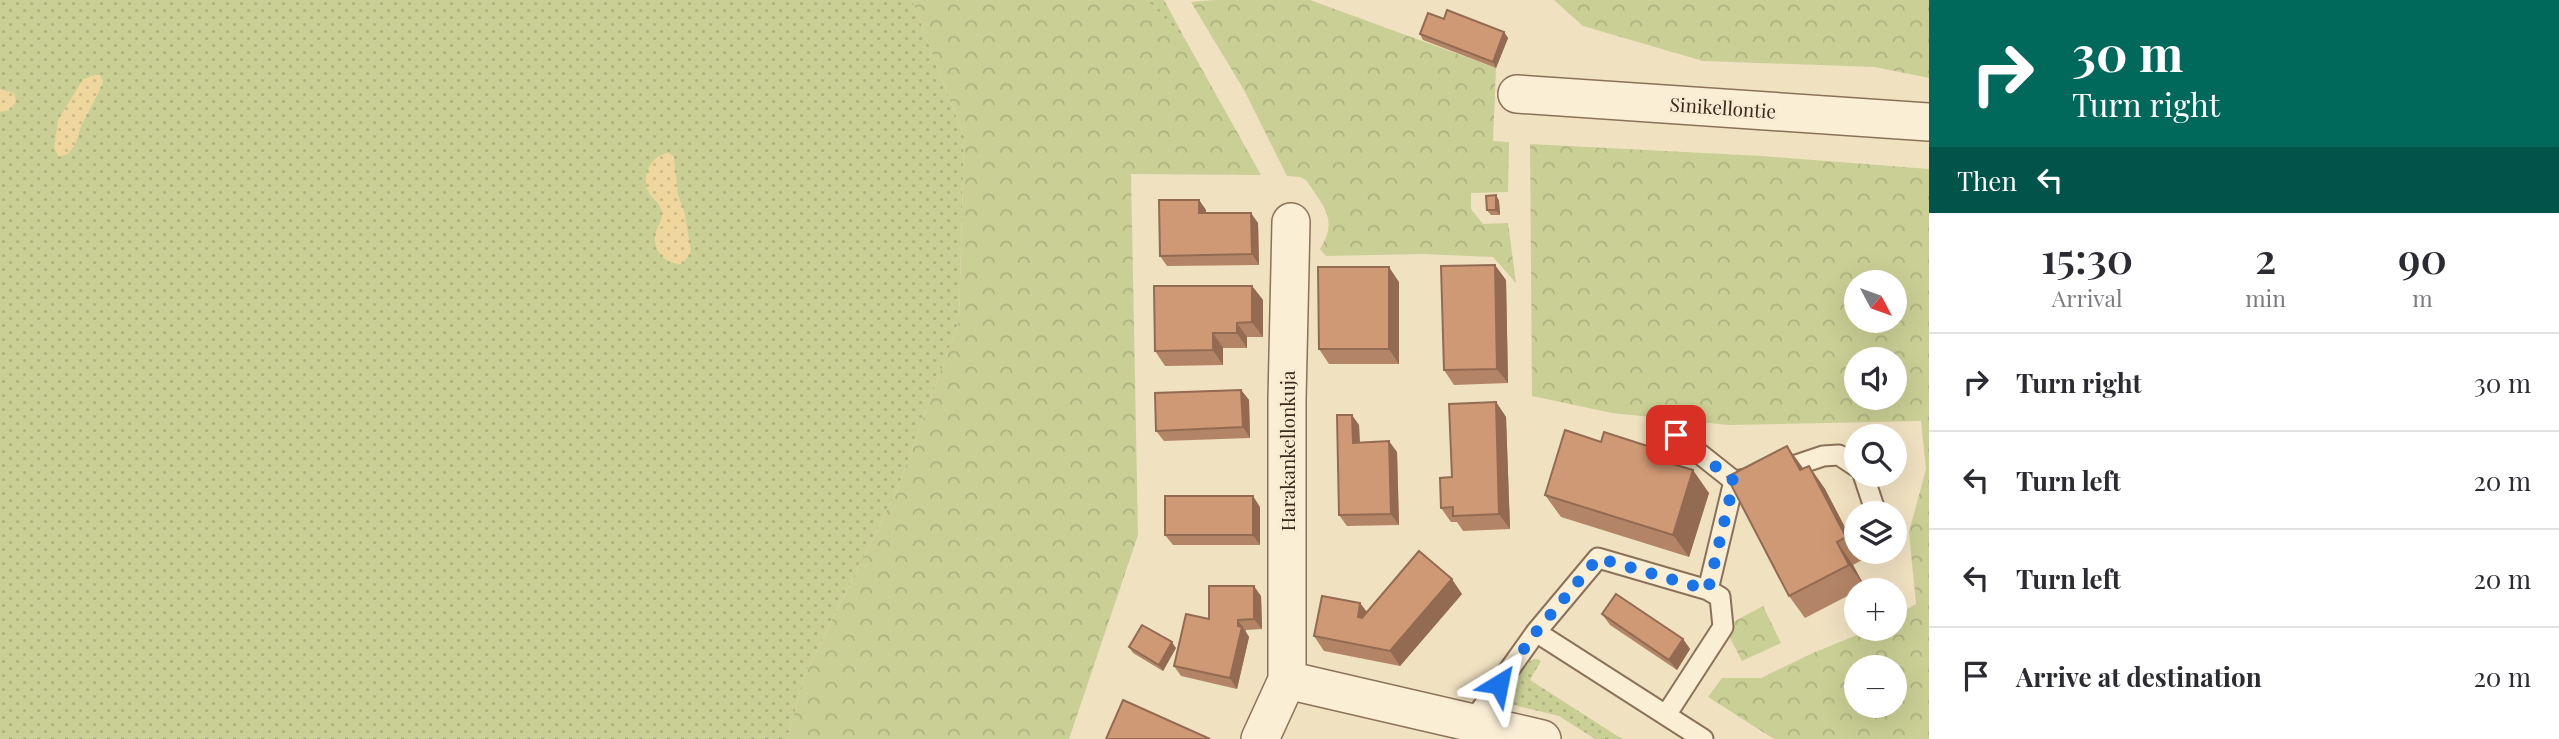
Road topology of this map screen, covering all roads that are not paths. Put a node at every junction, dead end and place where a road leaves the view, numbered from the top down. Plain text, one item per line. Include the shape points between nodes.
1 (1517, 94) dead end
2 (1929, 122) edge
3 (1291, 222) dead end
4 (1676, 435) dead end
5 (1844, 458) edge
6 (1734, 481) junction
7 (1708, 590) junction
8 (1536, 632) junction
9 (1287, 680) junction
10 (1666, 715) junction
11 (1472, 722) junction
12 (1260, 739) edge
13 (1542, 739) edge
14 (1703, 739) edge

1 - 2 street, Sinikellontie
3 - 9 street, Harakankellonkuja
4 - 6 lane
5 - 6 lane via 1823,456
6 - 7 lane
7 - 8 lane via 1598,558
7 - 10 lane via 1720,597 1723,627
8 - 10 lane
8 - 11 lane
9 - 11 street
9 - 12 street
10 - 14 lane
11 - 13 street

